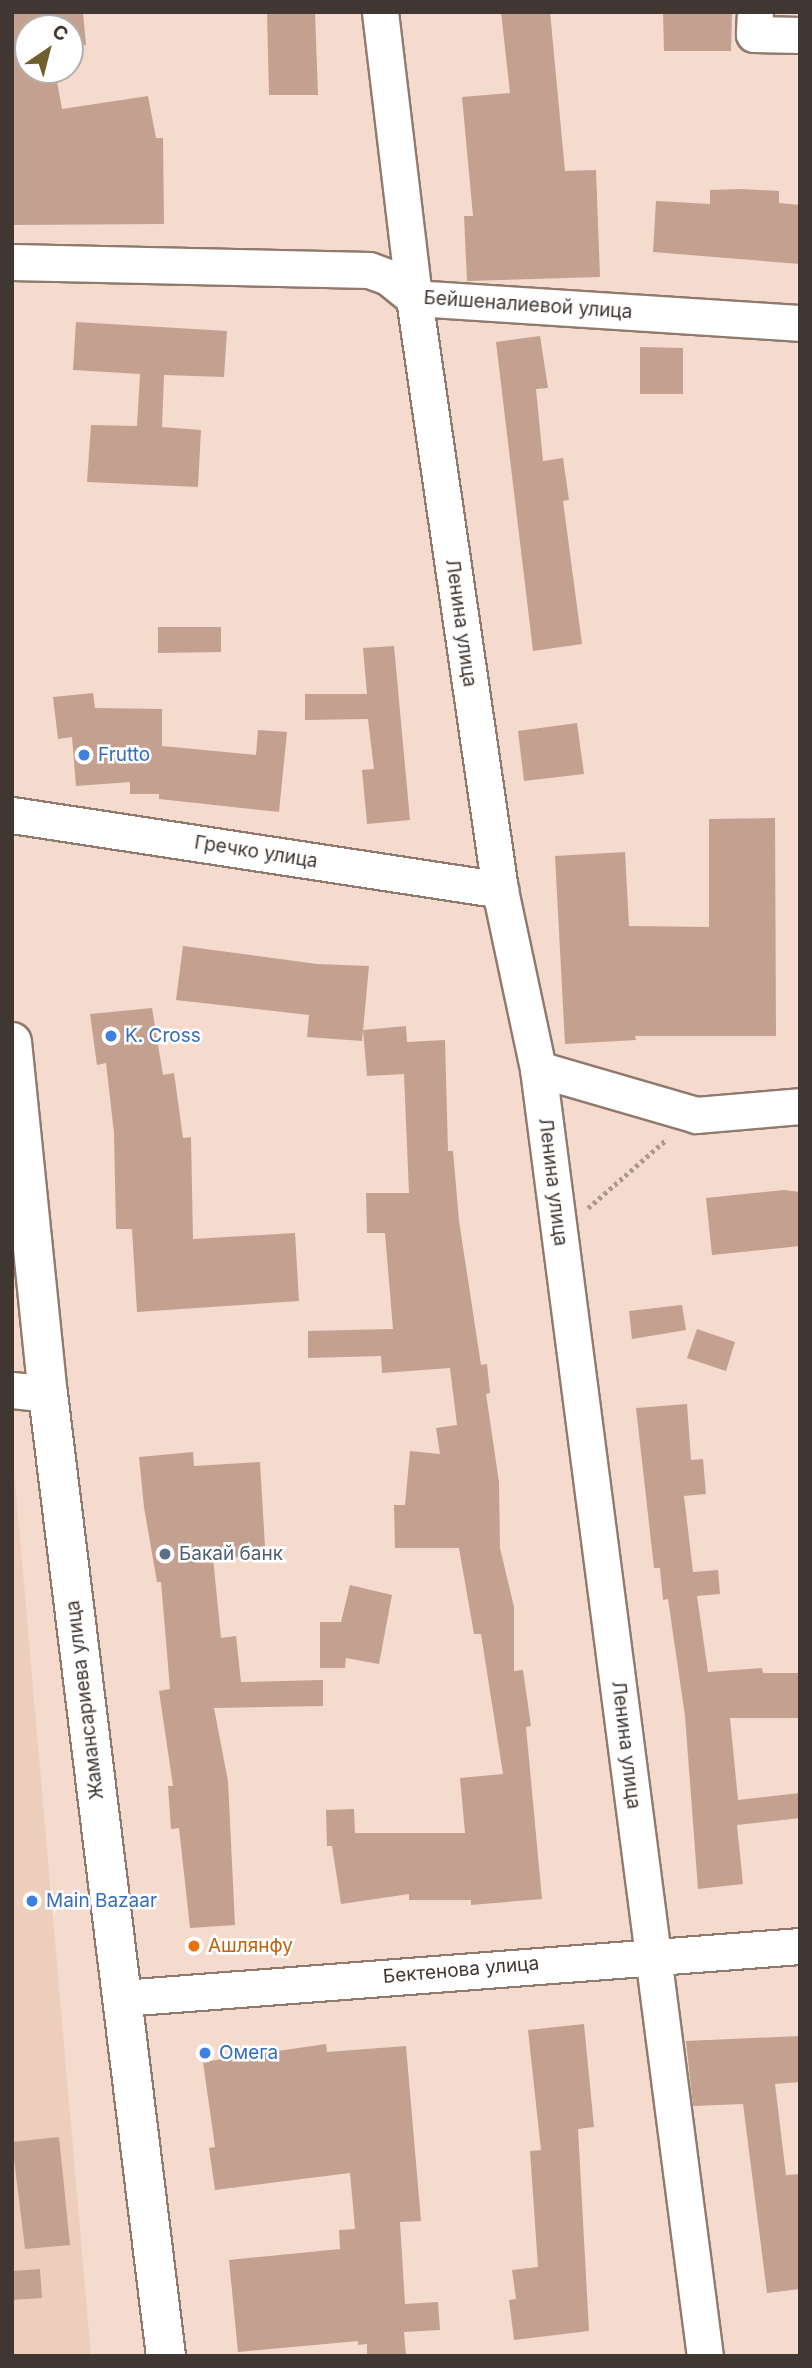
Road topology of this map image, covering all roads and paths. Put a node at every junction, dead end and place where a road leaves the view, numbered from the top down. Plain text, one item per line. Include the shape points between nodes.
1 (380, 12) edge
2 (755, 12) edge
3 (800, 36) edge
4 (12, 262) edge
5 (414, 298) junction
6 (800, 323) edge
7 (12, 815) edge
8 (500, 890) junction
9 (12, 1042) edge
10 (538, 1069) junction
11 (800, 1107) edge
12 (696, 1115) junction
13 (559, 1233) junction
14 (30, 1392) edge
15 (800, 1946) edge
16 (654, 1954) junction
17 (122, 1998) junction
18 (166, 2356) edge
19 (705, 2356) edge

1 - 5 street, Ленина улица
2 - 3 street via 754,34
4 - 5 street, Бейшеналиевой улица via 369,270 388,277
5 - 6 street, Бейшеналиевой улица
5 - 8 street, Ленина улица
7 - 8 street, Гречко улица
8 - 10 street, Ленина улица
9 - 14 main road, Жамансариева улица
10 - 12 street
10 - 13 street, Ленина улица
11 - 12 street
12 - 13 path
13 - 16 street, Ленина улица
14 - 17 main road, Жамансариева улица
15 - 16 street, Бектенова улица
16 - 17 street, Бектенова улица
16 - 19 street, Ленина улица
17 - 18 main road, Жамансариева улица

